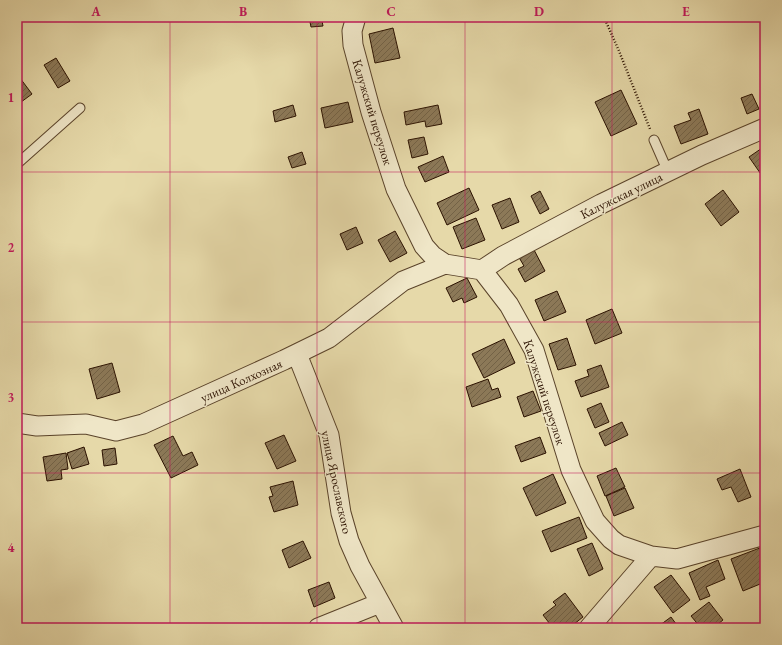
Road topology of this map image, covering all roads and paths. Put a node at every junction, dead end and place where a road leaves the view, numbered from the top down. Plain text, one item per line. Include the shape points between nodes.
1 (356, 17) edge
2 (604, 17) edge
3 (80, 108) dead end
4 (765, 128) edge
5 (654, 140) joint
6 (17, 164) edge
7 (668, 172) junction
8 (445, 264) junction
9 (482, 270) junction
10 (297, 354) junction
11 (17, 423) edge
12 (765, 535) edge
13 (651, 556) junction
14 (380, 603) junction
15 (318, 628) edge
16 (394, 628) edge
17 (588, 628) edge

1 - 8 street, Калужский переулок via 352,31 353,45 396,189 424,246
2 - 5 path
3 - 6 lane
4 - 7 street, Калужская улица
5 - 7 lane
7 - 9 street, Калужская улица via 533,239
8 - 9 street, Калужский переулок
8 - 10 street, улица Колхозная via 403,280 329,338
9 - 13 street, Калужский переулок via 509,305 534,350 571,470 595,521 615,542
10 - 11 street, улица Колхозная via 143,424 122,430 86,424 37,426
10 - 14 street, улица Ярославского via 329,435 341,513 350,541
12 - 13 street, Калужский переулок via 685,558
13 - 17 street
14 - 15 street
14 - 16 street, улица Ярославского

